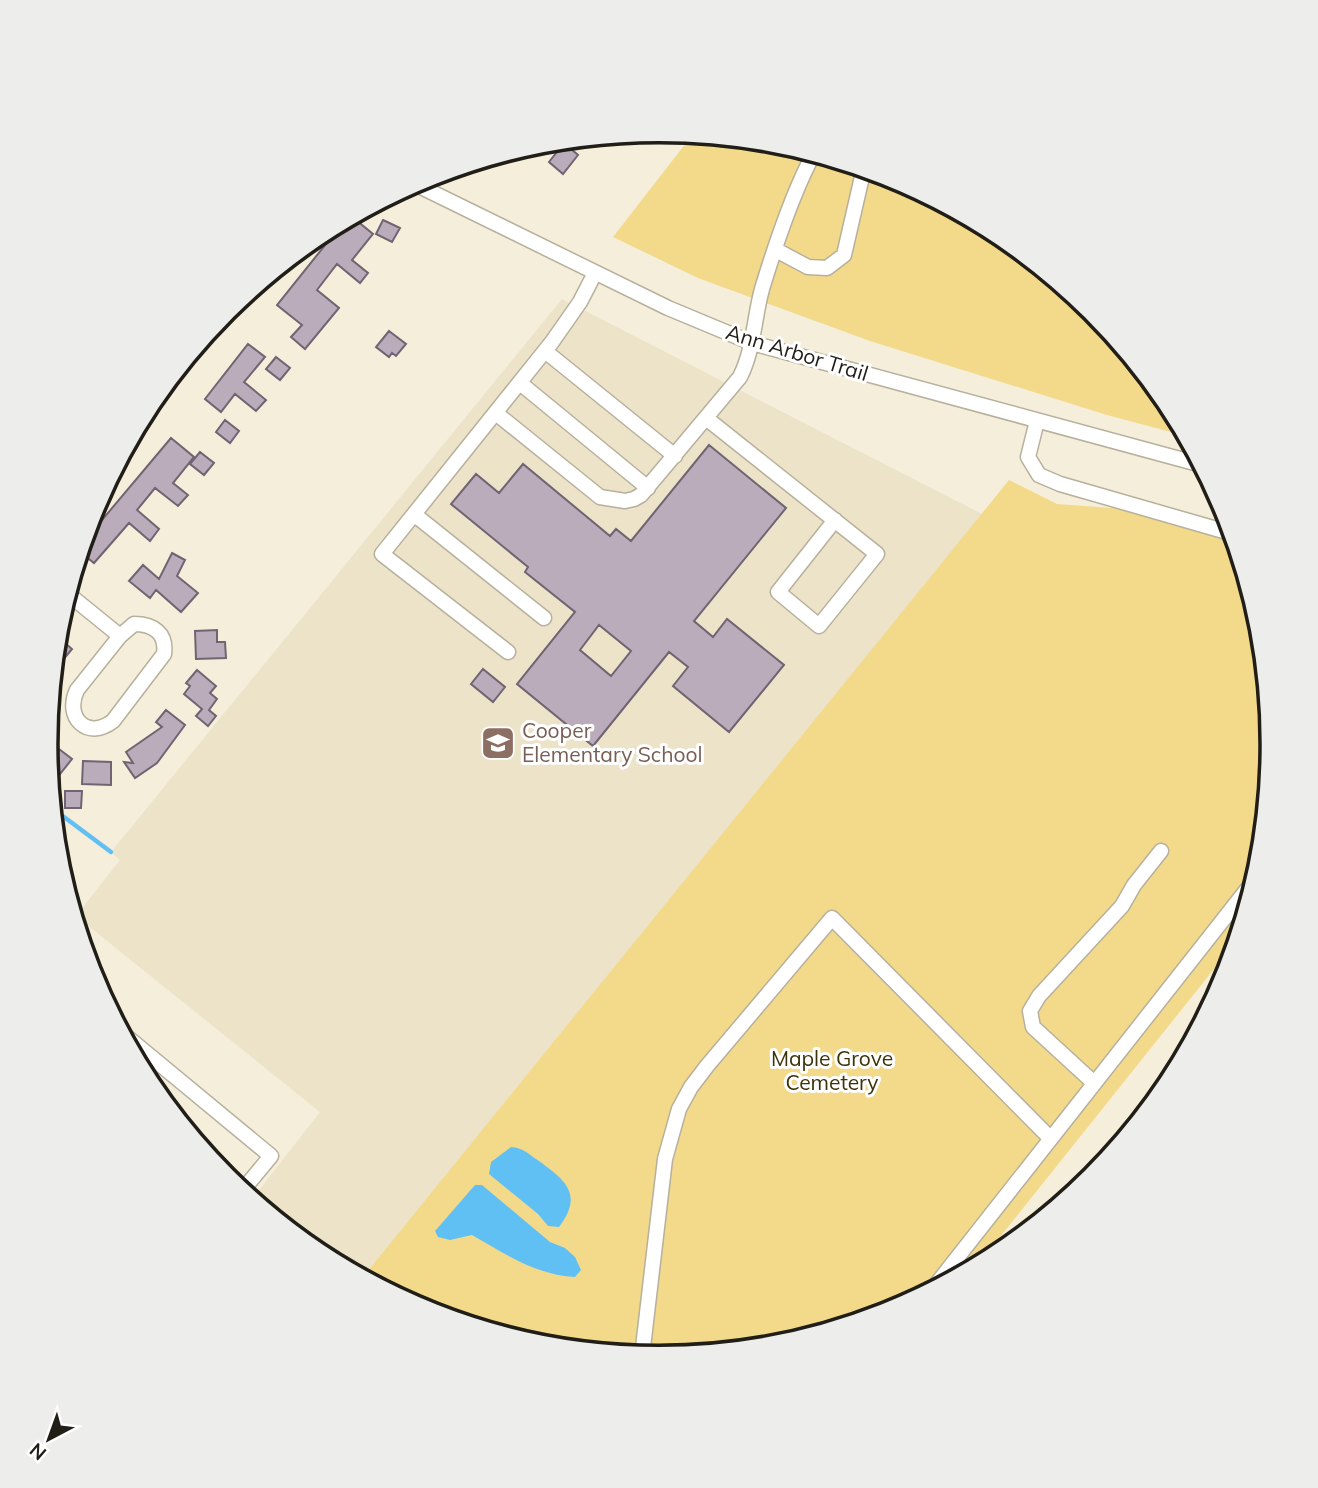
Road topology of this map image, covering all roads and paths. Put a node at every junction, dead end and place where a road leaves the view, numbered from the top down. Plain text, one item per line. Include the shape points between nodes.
1 (810, 162) edge
2 (862, 179) edge
3 (427, 190) edge
4 (776, 250) junction
5 (595, 273) junction
6 (752, 343) junction
7 (545, 351) junction
8 (520, 383) junction
9 (496, 414) junction
10 (706, 418) junction
11 (1037, 421) junction
12 (675, 456) junction
13 (1190, 462) edge
14 (649, 488) junction
15 (415, 515) junction
16 (835, 520) junction
17 (1220, 530) edge
18 (75, 600) edge
19 (544, 618) dead end
20 (120, 636) junction
21 (508, 652) dead end
22 (1161, 851) dead end
23 (1241, 898) edge
24 (139, 1047) edge
25 (1094, 1083) junction
26 (1050, 1138) junction
27 (249, 1183) edge
28 (945, 1273) edge
29 (643, 1345) edge

1 - 4 street
2 - 4 street via 844,255 827,268 817,268
3 - 5 street, Ann Arbor Trail
4 - 6 street
5 - 6 street, Ann Arbor Trail
5 - 7 street
6 - 10 street via 740,377
6 - 11 street, Ann Arbor Trail
7 - 8 street
7 - 12 street
8 - 9 street
8 - 14 street
9 - 14 street via 600,497 634,499
9 - 15 street
10 - 12 street
10 - 16 street
11 - 13 street, Ann Arbor Trail
11 - 17 street via 1028,457 1038,475
12 - 14 street
15 - 19 street
15 - 21 street via 383,554
16 - 16 street via 778,592 820,626 877,554
18 - 20 street
20 - 20 street via 134,624 155,628 164,641 164,654 113,720 105,727 87,727 74,716 73,699
22 - 25 street via 1122,906 1030,1011 1033,1027
23 - 25 street
24 - 27 street via 271,1156
25 - 26 street
26 - 28 street
26 - 29 street via 832,918 707,1066 678,1109 665,1159

